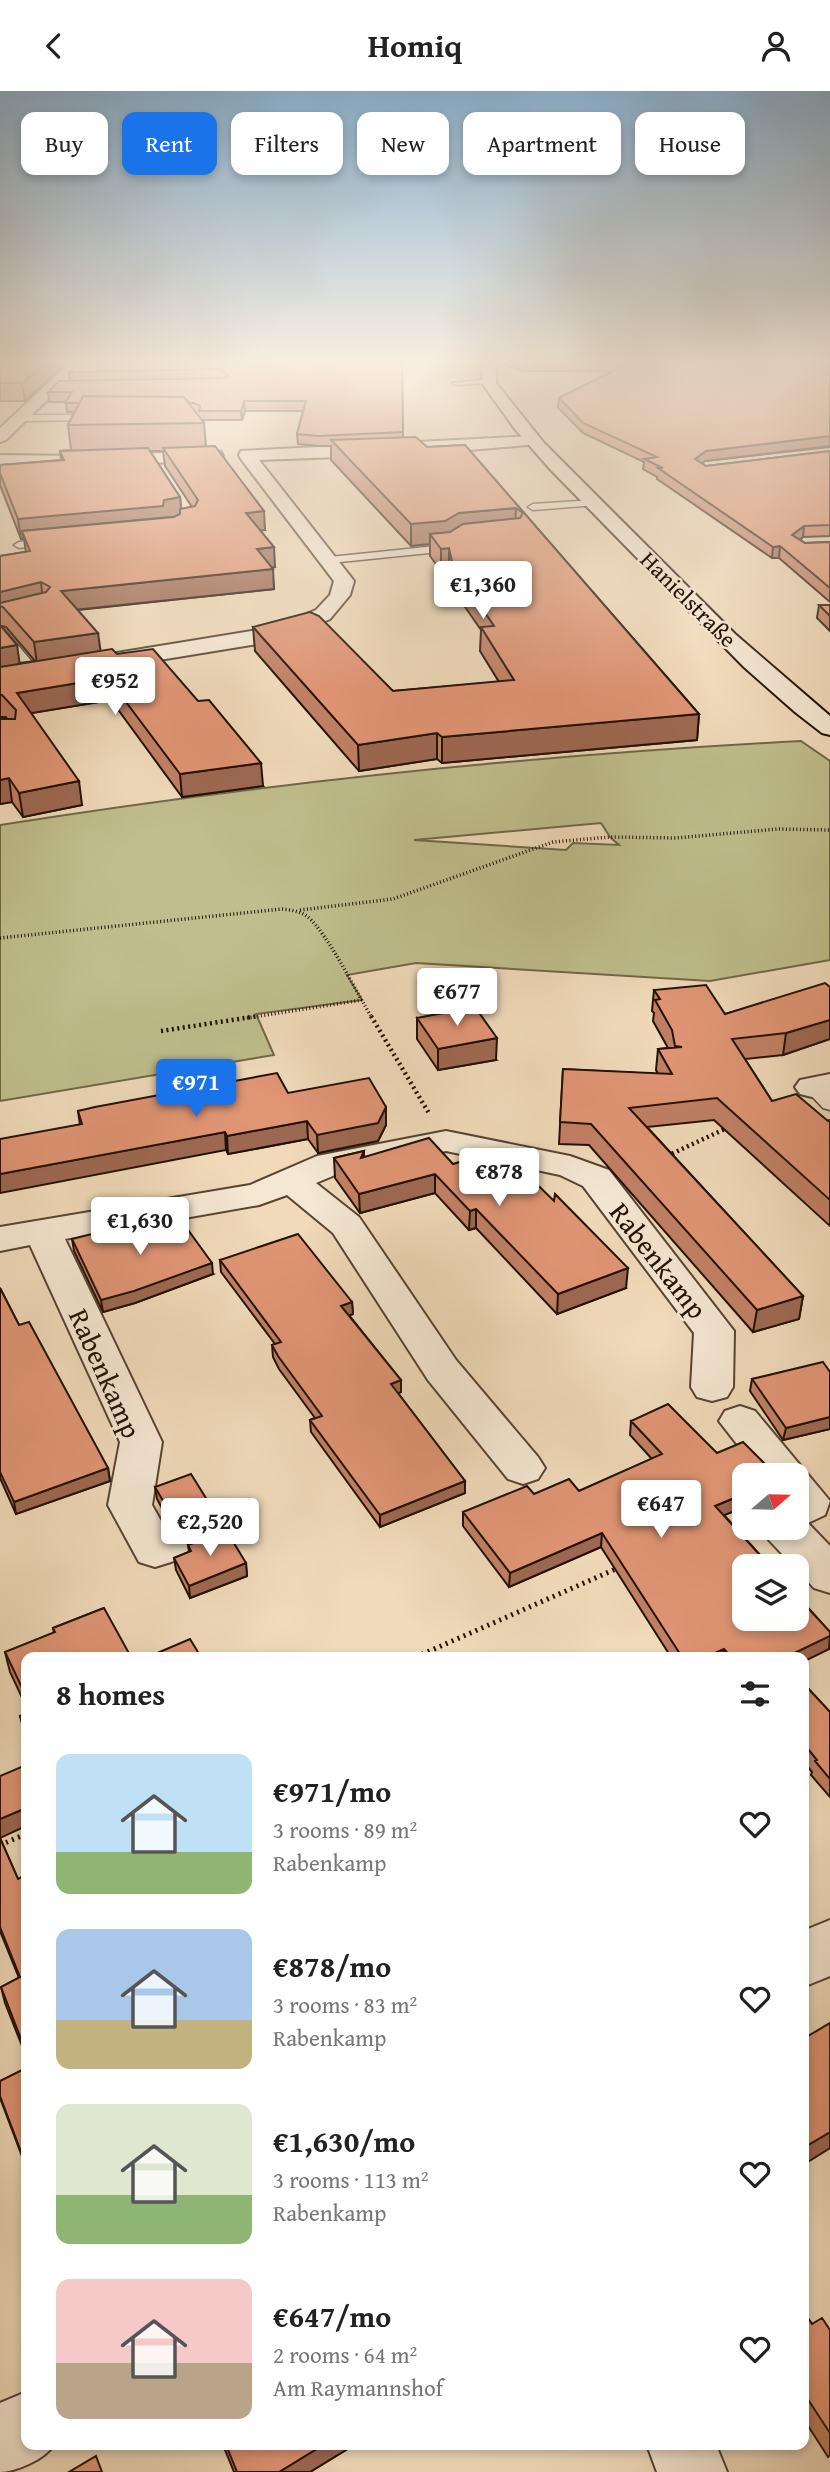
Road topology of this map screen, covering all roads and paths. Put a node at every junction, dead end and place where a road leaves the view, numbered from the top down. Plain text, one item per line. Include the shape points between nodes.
1 (260, 471) edge
2 (563, 471) edge
3 (594, 503) junction
4 (533, 507) dead end
5 (470, 539) edge
6 (58, 541) edge
7 (19, 545) edge
8 (330, 560) junction
9 (0, 631) edge
10 (35, 673) junction
11 (0, 679) edge
12 (830, 728) edge
13 (830, 830) edge
14 (298, 910) junction
15 (0, 938) edge
16 (362, 1000) junction
17 (161, 1031) dead end
18 (737, 1123) edge
19 (446, 1141) junction
20 (596, 1178) junction
21 (290, 1180) junction
22 (42, 1230) junction
23 (0, 1239) edge
24 (712, 1387) dead end
25 (740, 1421) dead end
26 (776, 1463) edge
27 (523, 1468) dead end
28 (202, 1532) dead end
29 (796, 1540) edge
30 (632, 1564) edge
31 (830, 1575) edge
32 (427, 1652) edge
33 (21, 1836) edge
34 (0, 1845) edge
35 (830, 1946) edge
36 (809, 1958) edge
37 (21, 2429) edge
38 (0, 2441) edge
39 (684, 2450) edge
40 (692, 2472) edge

1 - 8 street
2 - 3 street, Hanielstraße
3 - 4 lane
3 - 12 street, Hanielstraße via 748,659
5 - 8 lane via 449,548
6 - 7 lane
8 - 10 street via 344,581 328,618 257,638
9 - 10 lane
10 - 11 street
13 - 14 path via 553,842 393,899
14 - 15 path
14 - 16 path via 308,914
16 - 17 path
16 - 19 path
18 - 20 path, Rabenkamp via 638,1170
19 - 20 street, Rabenkamp via 570,1167
19 - 21 street, Rabenkamp via 330,1164
20 - 24 street, Rabenkamp via 713,1331
21 - 22 street, Rabenkamp via 259,1193
21 - 27 street via 346,1225 442,1370
22 - 23 street, Rabenkamp
22 - 28 street, Rabenkamp via 141,1442 130,1505 155,1550
25 - 26 street
29 - 31 street
30 - 32 path
33 - 34 path
35 - 36 street
37 - 38 street
39 - 40 street

